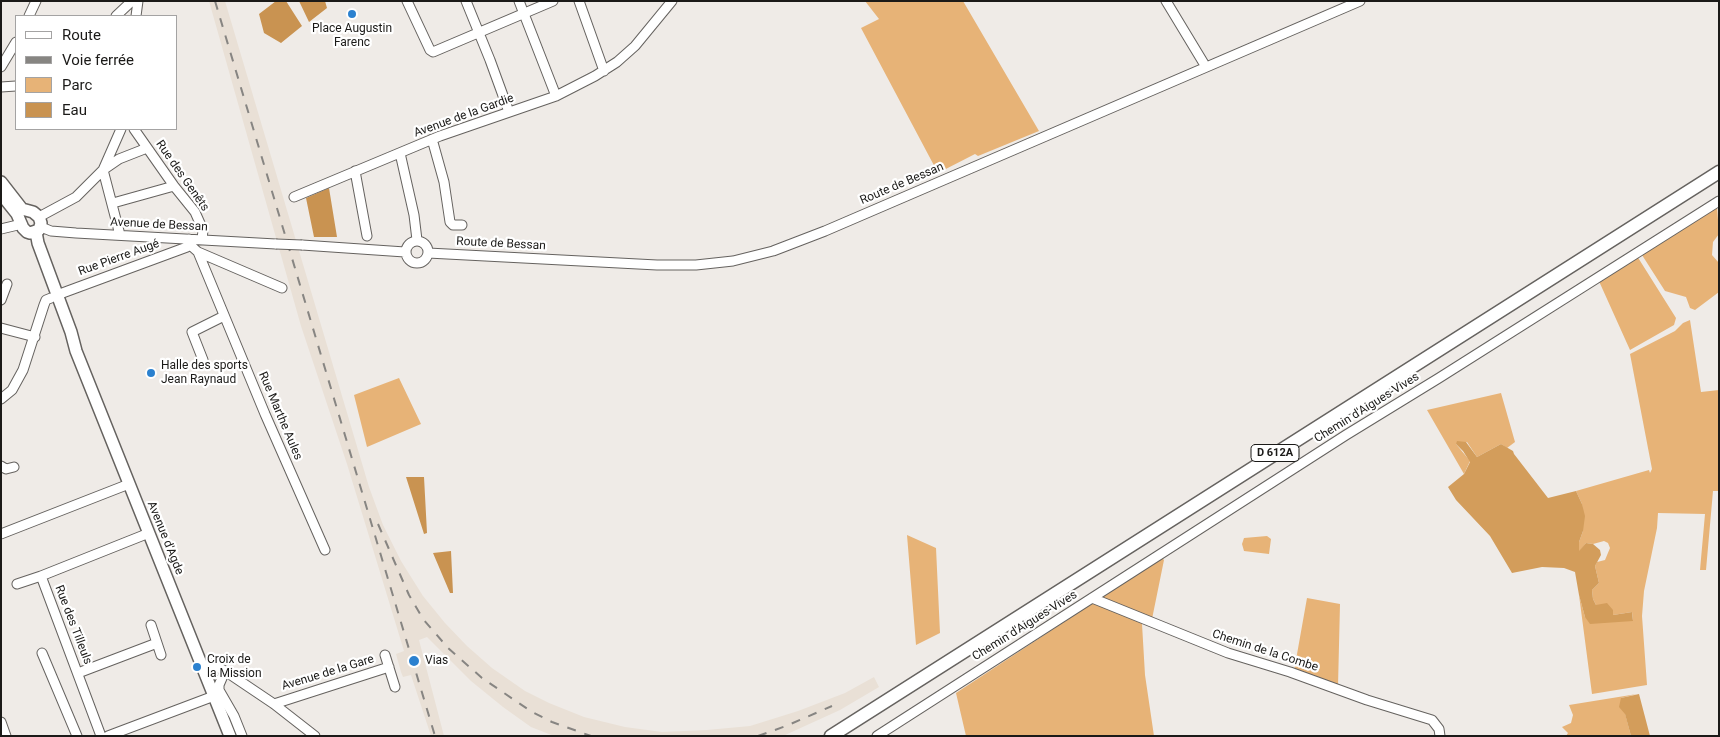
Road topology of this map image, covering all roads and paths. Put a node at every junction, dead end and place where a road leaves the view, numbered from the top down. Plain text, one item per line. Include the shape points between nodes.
1 (36, 1) edge
2 (132, 1) edge
3 (138, 1) edge
4 (407, 1) edge
5 (466, 1) edge
6 (520, 1) edge
7 (553, 1) edge
8 (579, 1) edge
9 (672, 1) edge
10 (1166, 1) edge
11 (1360, 1) edge
12 (524, 14) junction
13 (29, 15) edge
14 (117, 15) edge
15 (136, 15) edge
16 (479, 32) junction
17 (15, 44) edge
18 (1, 67) edge
19 (1206, 68) junction
20 (604, 71) junction
21 (15, 86) edge
22 (1, 87) edge
23 (556, 96) junction
24 (509, 112) junction
25 (121, 130) edge
26 (135, 130) edge
27 (432, 140) junction
28 (147, 148) junction
29 (400, 153) junction
30 (103, 170) junction
31 (355, 172) junction
32 (1719, 172) edge
33 (1, 182) edge
34 (174, 186) junction
35 (1, 194) edge
36 (294, 197) dead end
37 (1719, 200) edge
38 (113, 203) junction
39 (31, 224) junction
40 (462, 225) dead end
41 (1, 229) edge
42 (120, 235) junction
43 (367, 236) dead end
44 (202, 240) junction
45 (417, 240) junction
46 (189, 242) junction
47 (276, 244) joint
48 (198, 252) junction
49 (405, 252) junction
50 (428, 253) junction
51 (7, 284) dead end
52 (282, 288) dead end
53 (54, 297) junction
54 (1, 300) edge
55 (224, 316) junction
56 (1, 328) edge
57 (35, 337) junction
58 (204, 360) dead end
59 (1, 399) edge
60 (1, 466) edge
61 (14, 466) dead end
62 (129, 484) junction
63 (149, 533) junction
64 (1, 534) edge
65 (325, 550) dead end
66 (41, 576) junction
67 (17, 584) dead end
68 (1092, 598) junction
69 (151, 626) dead end
70 (157, 643) junction
71 (42, 653) dead end
72 (161, 655) dead end
73 (385, 655) dead end
74 (202, 666) junction
75 (389, 668) junction
76 (225, 671) junction
77 (78, 673) junction
78 (395, 687) dead end
79 (214, 696) junction
80 (274, 704) junction
81 (1, 722) edge
82 (122, 733) edge
83 (6, 736) edge
84 (77, 736) edge
85 (101, 736) edge
86 (108, 736) edge
87 (230, 736) edge
88 (242, 736) edge
89 (315, 736) edge
90 (831, 736) edge
91 (878, 736) edge
92 (1440, 736) edge

1 - 13 street
2 - 14 street
3 - 15 street
4 - 16 street via 433,52
5 - 16 street
6 - 12 street
7 - 12 street
8 - 20 street
9 - 20 street, Avenue de la Gardie via 635,46
10 - 19 street
11 - 19 street, Route de Bessan
12 - 16 street
12 - 23 street
16 - 24 street
17 - 18 street
19 - 50 street, Route de Bessan via 824,231 773,251 733,261 657,265
20 - 23 street, Avenue de la Gardie
21 - 22 street
23 - 24 street, Avenue de la Gardie
24 - 27 street, Avenue de la Gardie
25 - 30 street
26 - 28 street, Rue des Genêts
27 - 29 street, Avenue de la Gardie
27 - 40 street via 444,182 450,222
28 - 30 street
28 - 34 street, Rue des Genêts
29 - 31 street, Avenue de la Gardie
29 - 45 street
30 - 38 street
30 - 39 street via 76,197
31 - 36 street, Avenue de la Gardie
31 - 43 street
32 - 90 highway, D 612A
33 - 39 main road
34 - 38 street
34 - 44 street, Rue des Genêts via 195,212 203,230
35 - 39 main road
37 - 68 street, Chemin d'Aigues-Vives / D 612A
38 - 42 street
39 - 41 street
39 - 42 street, Avenue de Bessan via 51,231
39 - 53 main road, Avenue d'Agde
42 - 46 street, Avenue de Bessan
44 - 46 street, Avenue de Bessan
44 - 47 street, Avenue de Bessan
45 - 49 street via 408,245
45 - 50 street via 424,243
46 - 48 street, Rue Marthe Aules
46 - 53 street, Rue Pierre Augé via 186,247
47 - 49 street, Route de Bessan, bridge
48 - 52 street
48 - 55 street, Rue Marthe Aules
49 - 50 street, Route de Bessan via 414,263 421,262
51 - 54 street
53 - 57 street via 46,300
53 - 62 main road, Avenue d'Agde via 68,341 76,351
55 - 58 street via 192,332
55 - 65 street, Rue Marthe Aules
56 - 57 street
57 - 59 street via 24,370
60 - 61 street via 6,469
62 - 63 main road, Avenue d'Agde
62 - 64 street
63 - 66 street, Rue des Tilleuls
63 - 74 main road, Avenue d'Agde
66 - 67 street
66 - 77 street, Rue des Tilleuls
68 - 91 street, Chemin d'Aigues-Vives / D 612A
68 - 92 street, Chemin de la Combe via 1228,653 1432,720
69 - 70 street
70 - 72 street
70 - 77 street
71 - 84 street
73 - 75 street
74 - 76 street via 212,664
74 - 79 main road, Avenue d'Agde
75 - 78 street
75 - 80 street, Avenue de la Gare
76 - 80 street
76 - 88 street via 219,690
77 - 85 street, Rue des Tilleuls
79 - 82 street
79 - 87 main road, Avenue d'Agde
80 - 89 street
81 - 83 street
82 - 86 street

